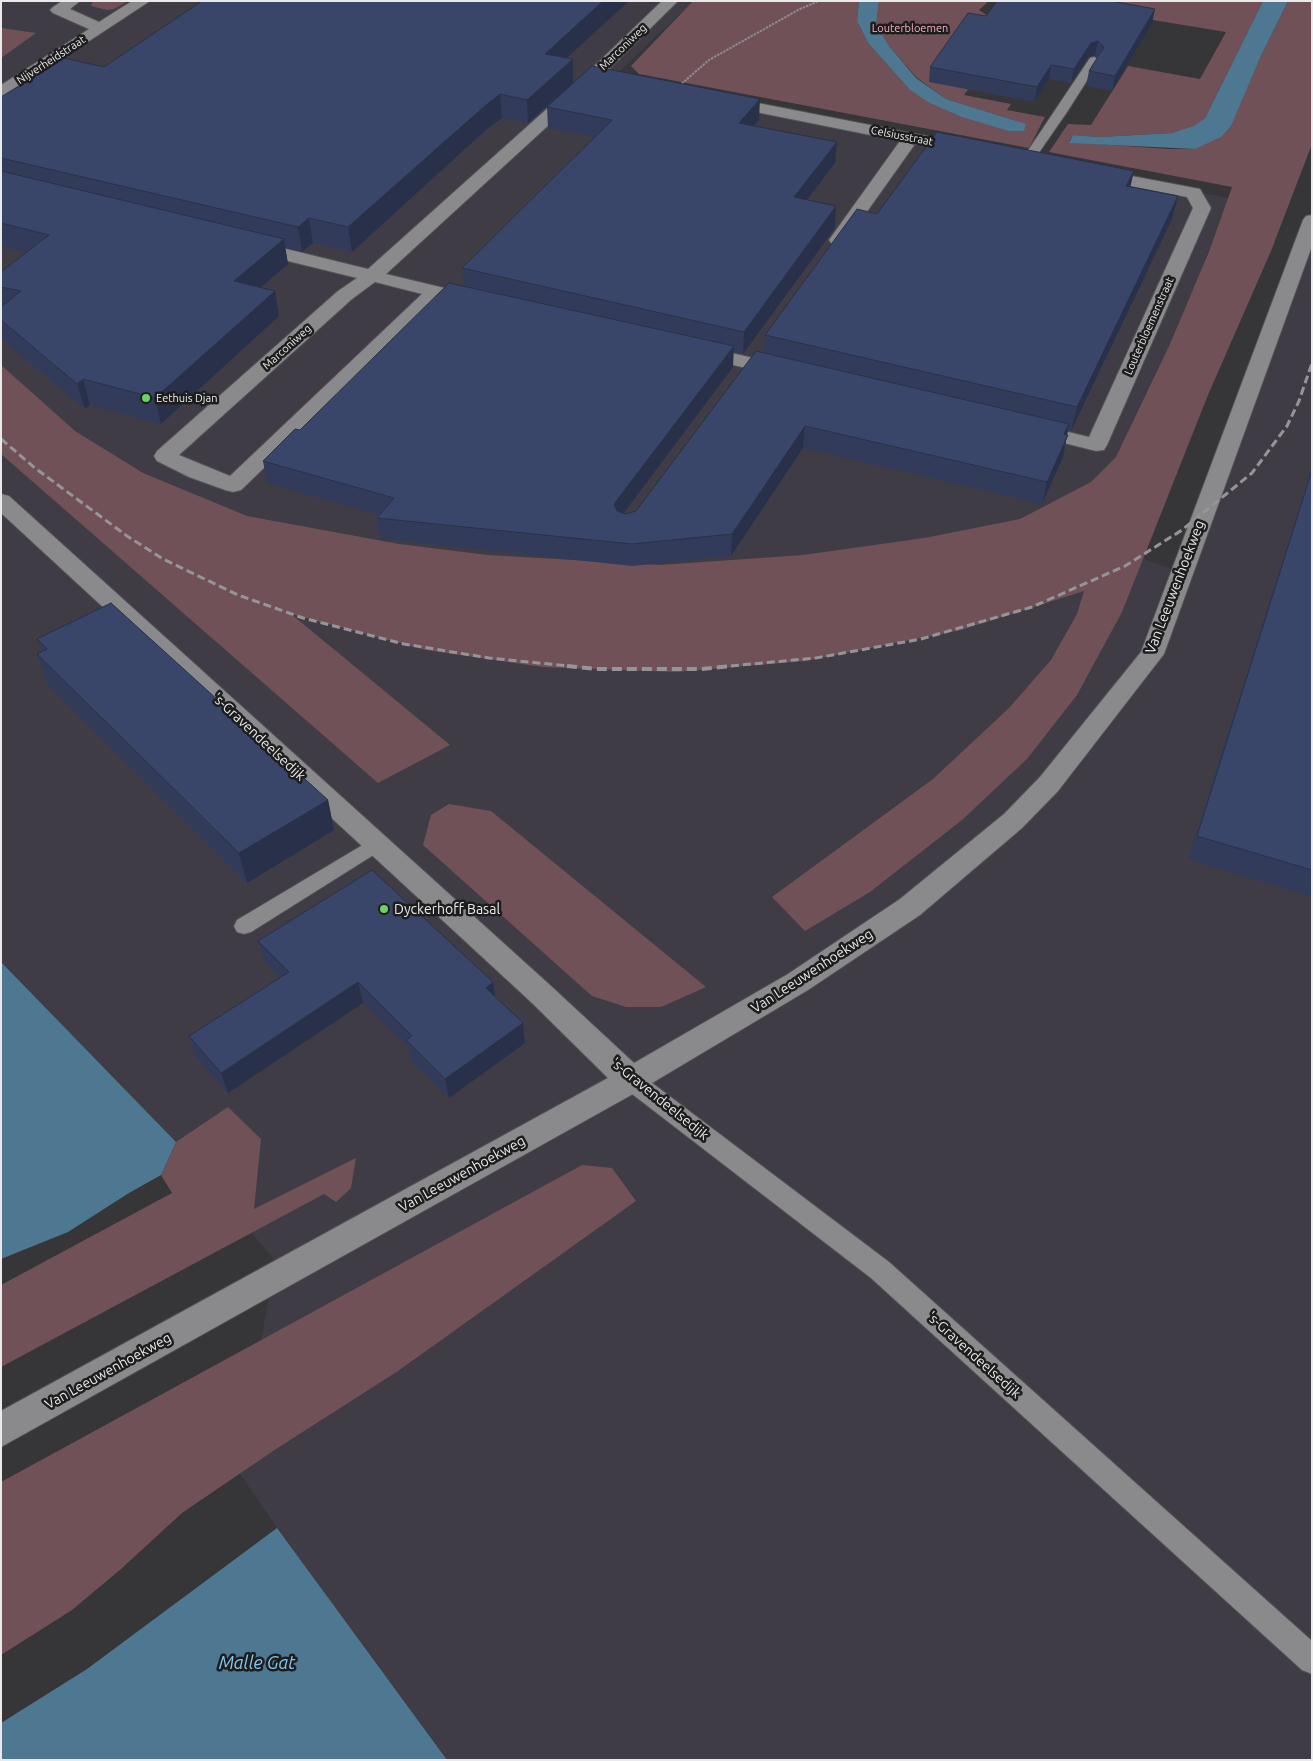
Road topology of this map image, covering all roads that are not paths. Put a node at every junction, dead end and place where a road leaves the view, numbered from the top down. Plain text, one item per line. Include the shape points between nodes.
1 (73, 1) edge
2 (143, 1) edge
3 (671, 1) edge
4 (100, 28) junction
5 (1094, 60) edge
6 (593, 76) junction
7 (611, 80) edge
8 (673, 91) edge
9 (1, 92) edge
10 (911, 138) junction
11 (978, 151) edge
12 (1008, 157) edge
13 (1027, 161) junction
14 (1046, 164) edge
15 (1076, 170) edge
16 (1312, 220) edge
17 (230, 241) edge
18 (830, 250) edge
19 (372, 276) junction
20 (435, 292) junction
21 (492, 305) edge
22 (682, 348) edge
23 (807, 376) edge
24 (1010, 424) edge
25 (1, 501) edge
26 (376, 844) junction
27 (244, 926) dead end
28 (631, 1080) junction
29 (1, 1430) edge
30 (1312, 1660) edge

1 - 4 street, Nijverheidstraat via 58,10
2 - 4 street, Nijverheidstraat
3 - 6 street, Marconiweg
4 - 9 street, Nijverheidstraat
5 - 13 lane
6 - 7 street
6 - 19 street, Marconiweg
8 - 10 street, Celsiusstraat
10 - 11 street, Celsiusstraat
10 - 18 street
12 - 13 street
13 - 14 street
15 - 24 street, Louterbloemenstraat via 1194,193 1202,208 1096,445
16 - 28 street, Van Leeuwenhoekweg via 1152,654 1097,726 1013,821 910,908 798,982
17 - 19 street
19 - 20 street
19 - 20 street, Marconiweg via 345,295 165,456 233,485
20 - 21 street
22 - 23 street
25 - 26 street, 's-Gravendeelsedijk
26 - 27 lane
26 - 28 street, 's-Gravendeelsedijk
28 - 29 street, Van Leeuwenhoekweg
28 - 30 lane, 's-Gravendeelsedijk via 880,1270

